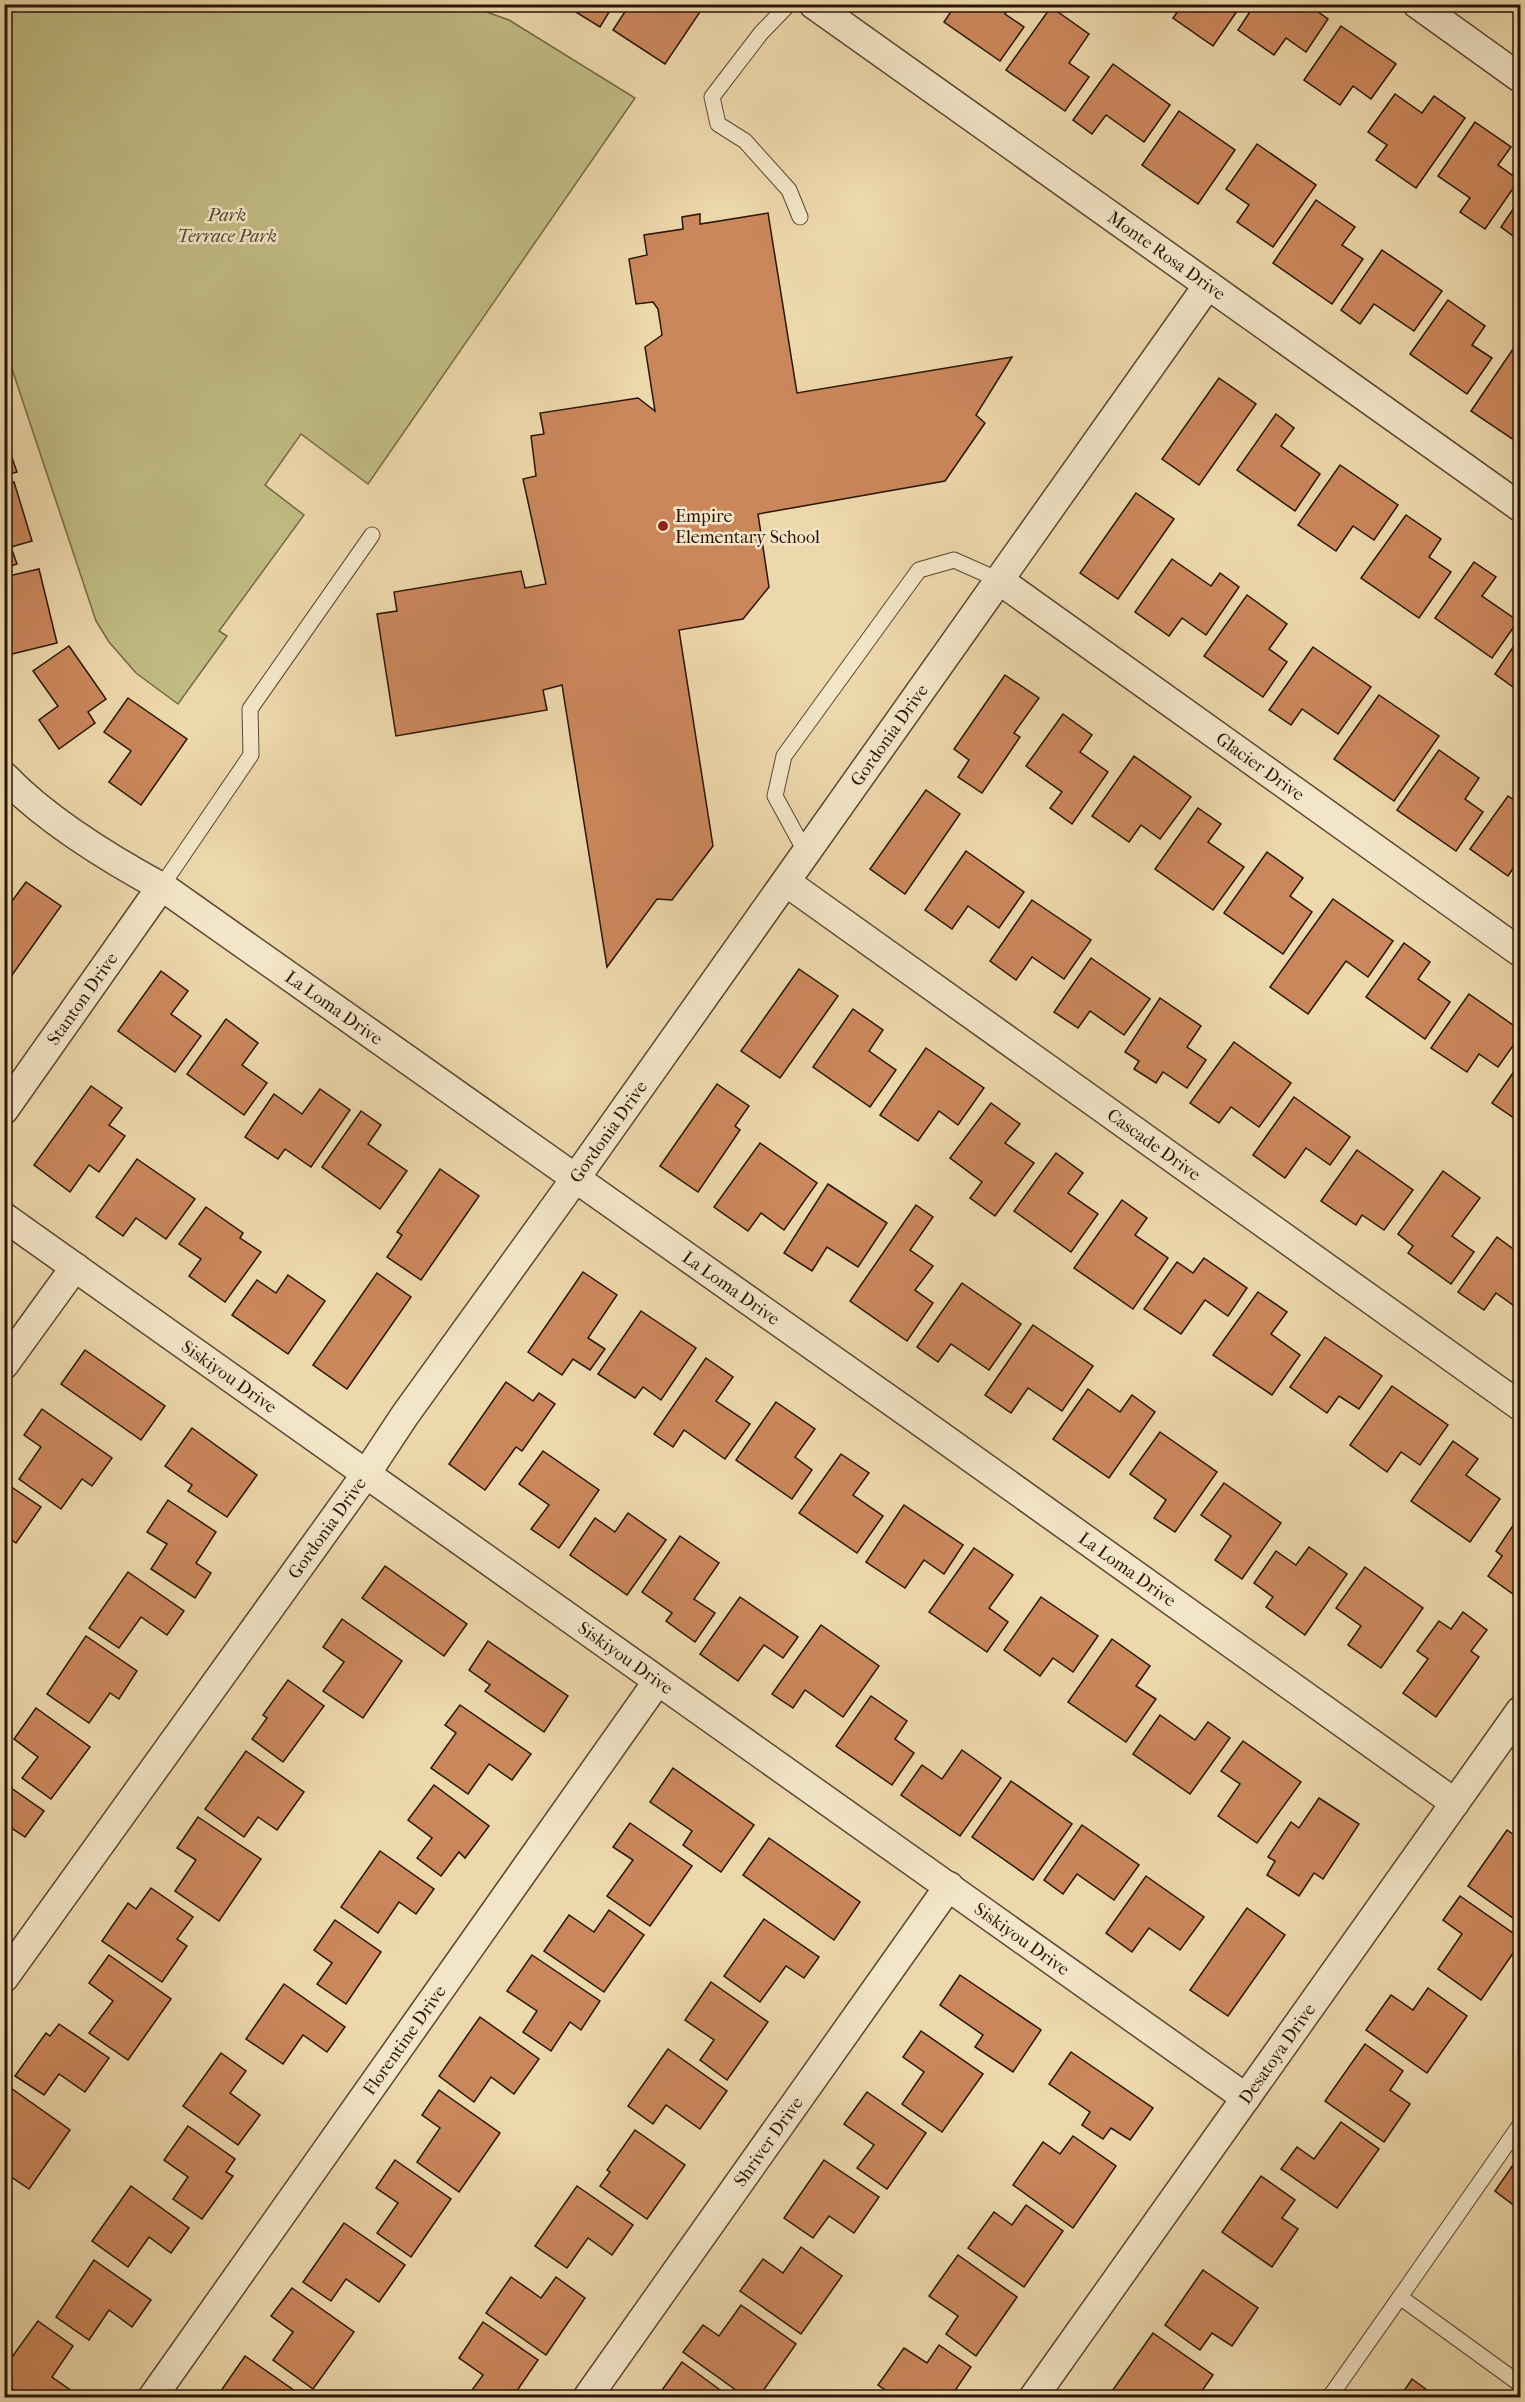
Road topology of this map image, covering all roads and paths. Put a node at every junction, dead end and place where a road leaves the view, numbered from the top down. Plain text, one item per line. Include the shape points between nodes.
1 (789, 4) edge
2 (813, 4) edge
3 (1417, 4) edge
4 (1521, 78) edge
5 (800, 217) dead end
6 (1208, 285) junction
7 (1521, 507) edge
8 (372, 535) dead end
9 (999, 580) junction
10 (4, 776) edge
11 (806, 853) junction
12 (786, 882) junction
13 (161, 887) junction
14 (1521, 952) edge
15 (4, 1110) edge
16 (575, 1179) junction
17 (4, 1217) edge
18 (75, 1267) junction
19 (4, 1365) edge
20 (1521, 1406) edge
21 (366, 1474) junction
22 (657, 1682) junction
23 (1521, 1710) edge
24 (1455, 1803) junction
25 (949, 1886) junction
26 (4, 1978) edge
27 (1246, 2098) junction
28 (1521, 2126) edge
29 (1400, 2297) junction
30 (1521, 2384) edge
31 (152, 2397) edge
32 (587, 2397) edge
33 (1034, 2397) edge
34 (1329, 2397) edge

1 - 5 lane via 761,33 712,97 718,124 745,141 789,190
2 - 6 street, Monte Rosa Drive
3 - 4 street
6 - 7 street, Monte Rosa Drive
6 - 9 street, Gordonia Drive
8 - 13 lane via 250,709 251,754
9 - 11 street, Gordonia Drive
9 - 11 lane via 954,560 919,570 784,756 774,796
9 - 14 street, Glacier Drive
10 - 13 street, La Loma Drive via 44,811 112,859
11 - 12 street, Gordonia Drive
12 - 16 street, Gordonia Drive
12 - 20 street, Cascade Drive
13 - 15 street, Stanton Drive
13 - 16 street, La Loma Drive
16 - 21 street, Gordonia Drive
16 - 24 street, La Loma Drive
17 - 18 street, Siskiyou Drive
18 - 19 street
18 - 21 street, Siskiyou Drive
21 - 22 street, Siskiyou Drive
21 - 26 street, Gordonia Drive
22 - 25 street, Siskiyou Drive
22 - 31 street, Florentine Drive
23 - 24 street, Desatoya Drive
24 - 27 street, Desatoya Drive
25 - 27 street, Siskiyou Drive
25 - 32 street, Shriver Drive
27 - 33 street, Desatoya Drive
28 - 29 lane
29 - 30 lane
29 - 34 lane

